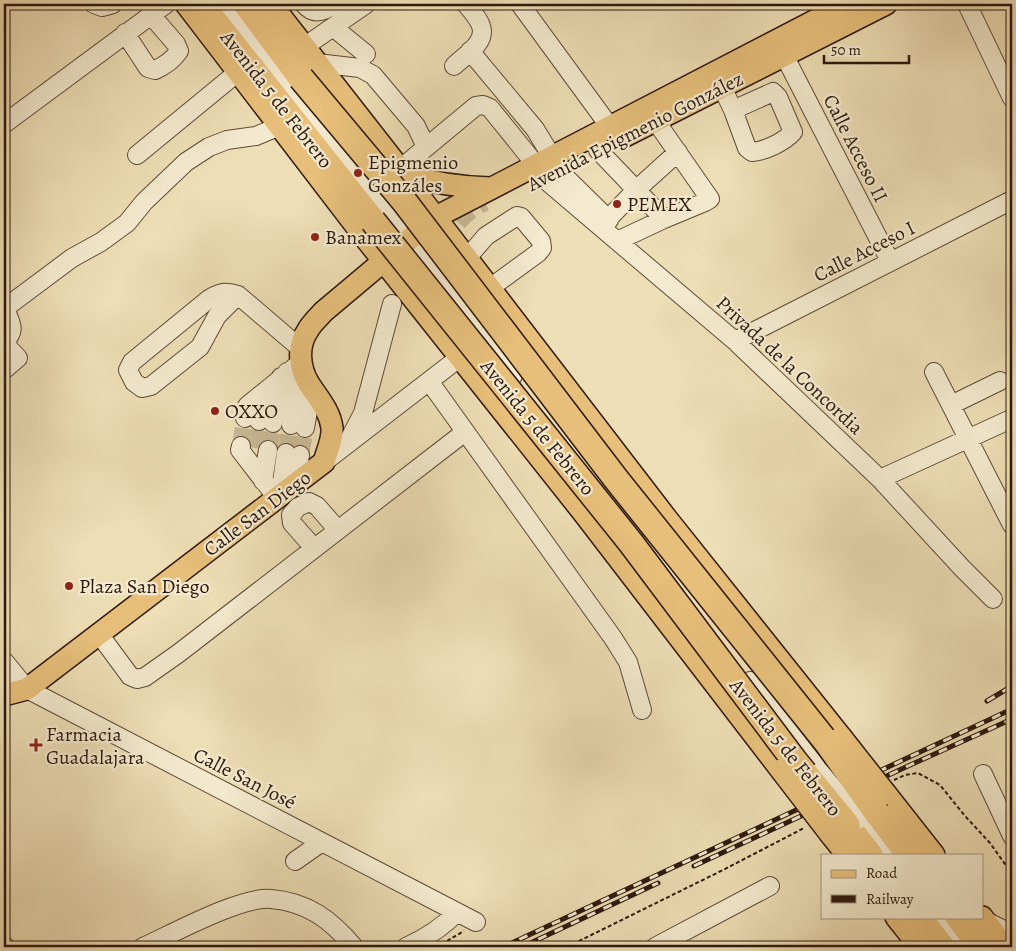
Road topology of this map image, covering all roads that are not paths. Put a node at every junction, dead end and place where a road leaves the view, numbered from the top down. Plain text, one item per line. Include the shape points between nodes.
1 (94, 4) edge
2 (113, 4) edge
3 (166, 4) edge
4 (186, 4) edge
5 (201, 4) edge
6 (220, 4) edge
7 (232, 4) edge
8 (246, 4) edge
9 (259, 4) edge
10 (271, 4) edge
11 (304, 4) edge
12 (335, 4) edge
13 (366, 4) edge
14 (466, 4) edge
15 (520, 4) edge
16 (847, 4) edge
17 (886, 4) edge
18 (967, 4) edge
19 (151, 15) junction
20 (333, 27) junction
21 (125, 34) junction
22 (780, 48) junction
23 (470, 51) junction
24 (366, 54) dead end
25 (307, 63) junction
26 (454, 66) dead end
27 (238, 72) junction
28 (722, 87) junction
29 (1012, 98) edge
30 (733, 110) dead end
31 (655, 120) junction
32 (4, 124) edge
33 (280, 126) junction
34 (610, 127) junction
35 (356, 128) dead end
36 (426, 148) junction
37 (598, 150) junction
38 (678, 152) junction
39 (137, 155) dead end
40 (547, 168) junction
41 (402, 172) junction
42 (636, 190) junction
43 (493, 192) junction
44 (1012, 200) edge
45 (450, 218) junction
46 (608, 219) junction
47 (664, 219) junction
48 (622, 239) junction
49 (415, 244) junction
50 (467, 258) junction
51 (890, 261) junction
52 (388, 266) junction
53 (490, 288) junction
54 (238, 295) junction
55 (392, 304) dead end
56 (5, 307) edge
57 (451, 333) dead end
58 (735, 341) junction
59 (4, 343) edge
60 (459, 358) junction
61 (292, 365) junction
62 (4, 370) edge
63 (934, 372) dead end
64 (429, 381) junction
65 (1000, 381) dead end
66 (304, 390) junction
67 (951, 405) junction
68 (1011, 419) dead end
69 (301, 423) tunnel mouth
70 (465, 432) junction
71 (968, 439) junction
72 (346, 445) junction
73 (293, 454) tunnel mouth
74 (324, 462) junction
75 (880, 478) junction
76 (263, 481) junction
77 (284, 492) junction
78 (582, 511) junction
79 (1012, 525) edge
80 (338, 529) junction
81 (314, 548) junction
82 (993, 599) dead end
83 (99, 634) junction
84 (4, 661) edge
85 (27, 689) junction
86 (4, 695) edge
87 (642, 710) dead end
88 (983, 774) dead end
89 (1006, 805) edge
90 (863, 819) junction
91 (1012, 836) edge
92 (322, 842) junction
93 (892, 848) edge
94 (847, 854) edge
95 (870, 854) edge
96 (907, 854) edge
97 (915, 854) edge
98 (932, 854) edge
99 (295, 861) dead end
100 (770, 886) dead end
101 (457, 912) junction
102 (898, 918) edge
103 (912, 918) edge
104 (920, 918) edge
105 (959, 918) edge
106 (983, 918) edge
107 (476, 922) dead end
108 (1012, 934) edge
109 (939, 936) edge
110 (143, 947) edge
111 (354, 947) edge
112 (406, 947) edge
113 (654, 947) edge
114 (968, 947) edge
115 (981, 947) edge
116 (1005, 947) edge

1 - 2 street via 102,7
3 - 19 street
4 - 27 main road, Avenida 5 de Febrero
5 - 90 highway, Avenida 5 de Febrero, bridge via 631,543 794,760
6 - 49 street via 346,168
7 - 49 street
8 - 25 highway, Avenida 5 de Febrero
9 - 35 street
10 - 25 main road, Avenida 5 de Febrero
11 - 12 street via 316,13
13 - 20 street
14 - 23 street via 481,26 482,36
15 - 34 street
16 - 22 main road, Avenida Epigmenio González
17 - 22 main road, Avenida Epigmenio González
18 - 29 street
19 - 21 street
19 - 21 street via 179,51 161,67 148,68
20 - 24 street
20 - 25 street
21 - 32 street
22 - 28 main road, Avenida Epigmenio González
22 - 34 main road, Avenida Epigmenio González
22 - 43 street
22 - 51 street, Calle Acceso II
23 - 26 street
23 - 40 street via 535,129
25 - 36 street via 360,68 373,75 416,126
25 - 41 main road, Avenida 5 de Febrero
25 - 90 highway, Avenida 5 de Febrero, bridge via 404,201 616,479 828,744
27 - 33 main road, Avenida 5 de Febrero
27 - 39 street
28 - 30 street
28 - 31 main road, Avenida Epigmenio González
31 - 37 main road, Avenida Epigmenio González
31 - 38 street
33 - 52 main road, Avenida 5 de Febrero
33 - 56 street via 256,136 226,140 186,162 127,223
34 - 40 main road, Avenida Epigmenio González
36 - 40 street via 476,106 483,105 490,108
36 - 41 street
37 - 40 main road, Avenida Epigmenio González
37 - 42 street
38 - 42 street
38 - 47 street via 710,199
40 - 43 main road, Avenida Epigmenio González
40 - 45 main road, Avenida Epigmenio González
40 - 46 street
40 - 48 street, Privada de la Concordia
41 - 43 main road via 442,185
41 - 45 main road, Avenida 5 de Febrero
42 - 46 street
42 - 47 street
43 - 45 main road, Avenida Epigmenio González
44 - 51 street, Calle Acceso I
45 - 49 main road, Avenida Epigmenio González
45 - 50 main road, Avenida 5 de Febrero
46 - 48 street
47 - 48 street
48 - 58 street, Privada de la Concordia
49 - 52 main road, Avenida Epigmenio González
49 - 90 street
50 - 53 main road, Avenida 5 de Febrero
50 - 53 street via 486,236 517,216 541,241 542,248 538,254
51 - 58 street, Calle Acceso I
52 - 60 main road, Avenida 5 de Febrero
52 - 61 main road, Avenida Epigmenio González via 357,283 323,312 307,330
53 - 90 main road, Avenida 5 de Febrero, bridge via 667,519 841,737
54 - 54 street via 227,291 209,299 132,362 128,370 134,382 142,388 151,386 200,347 217,316
54 - 61 street
55 - 72 street via 362,414
56 - 59 street via 12,334
57 - 78 street
58 - 75 street, Privada de la Concordia
59 - 62 street via 18,358
60 - 64 street, Calle San Diego
60 - 78 main road, Avenida 5 de Febrero
61 - 61 street via 259,421 264,392
61 - 66 main road via 308,383
63 - 67 street
64 - 70 street
64 - 72 street, Calle San Diego
65 - 67 street
66 - 69 street
66 - 74 main road via 326,411 332,429
67 - 71 street
68 - 71 street
70 - 80 street
70 - 87 street via 613,638 628,662
71 - 75 street
71 - 79 street
72 - 74 street, Calle San Diego
73 - 77 street
74 - 77 main road, Calle San Diego
75 - 82 street, Privada de la Concordia
76 - 76 street via 254,448 240,450 251,465
76 - 77 street
77 - 83 main road, Calle San Diego
78 - 90 main road, Avenida 5 de Febrero, bridge via 781,770
80 - 81 street
80 - 81 street via 317,506 309,502 298,507 291,515 292,523
81 - 83 street via 145,677 137,679 130,676
83 - 85 main road, Calle San Diego
84 - 85 street, Calle San José
85 - 86 main road, Calle San Diego
85 - 92 street, Calle San José
88 - 89 street
89 - 91 street
90 - 93 highway, Avenida 5 de Febrero
90 - 94 main road, Avenida 5 de Febrero
90 - 95 highway, Avenida 5 de Febrero
90 - 98 main road, Avenida 5 de Febrero
92 - 99 street
92 - 101 street, Calle San José
93 - 96 highway, Avenida 5 de Febrero
93 - 97 highway
100 - 113 street
101 - 107 street, Calle San José
101 - 112 street via 445,926
102 - 109 main road
103 - 109 highway
104 - 109 highway
105 - 115 highway
106 - 108 street
106 - 116 main road
109 - 114 street
110 - 111 street via 243,903 270,898 319,914

